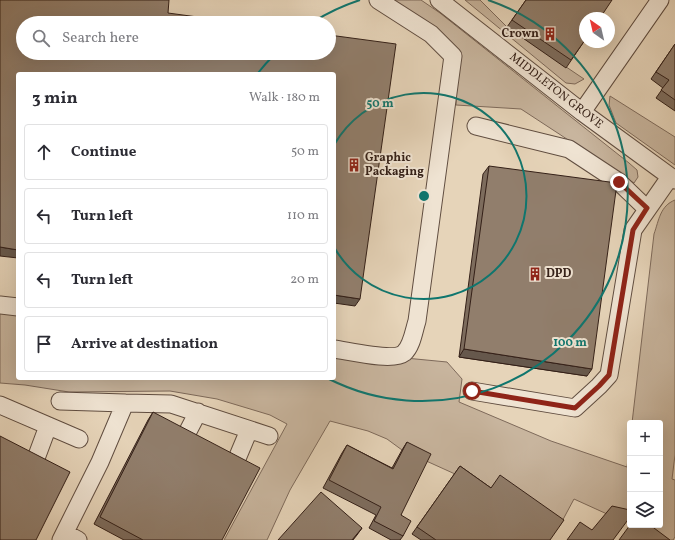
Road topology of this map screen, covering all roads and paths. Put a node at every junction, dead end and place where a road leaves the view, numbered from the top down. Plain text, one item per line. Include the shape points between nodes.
1 (378, 0) edge
2 (439, 0) edge
3 (660, 0) edge
4 (582, 112) junction
5 (476, 126) dead end
6 (672, 178) edge
7 (647, 208) junction
8 (0, 305) edge
9 (16, 307) edge
10 (336, 349) edge
11 (472, 391) dead end
12 (60, 401) dead end
13 (125, 403) junction
14 (0, 405) edge
15 (198, 412) junction
16 (48, 426) junction
17 (250, 430) junction
18 (186, 435) edge
19 (269, 436) dead end
20 (78, 439) dead end
21 (35, 461) edge
22 (236, 461) edge
23 (68, 538) edge

1 - 10 street via 431,34 453,56 417,321 410,343 405,352 395,357
2 - 4 street, MIDDLETON GROVE
3 - 4 street
4 - 6 street, MIDDLETON GROVE
5 - 7 street via 569,149 619,182
6 - 7 street
7 - 11 street via 633,230 609,375 599,386 575,408
8 - 9 street
12 - 13 street
13 - 15 street via 171,404
13 - 23 street
14 - 16 street
15 - 17 street
15 - 18 street
16 - 20 street
16 - 21 street
17 - 19 street
17 - 22 street

